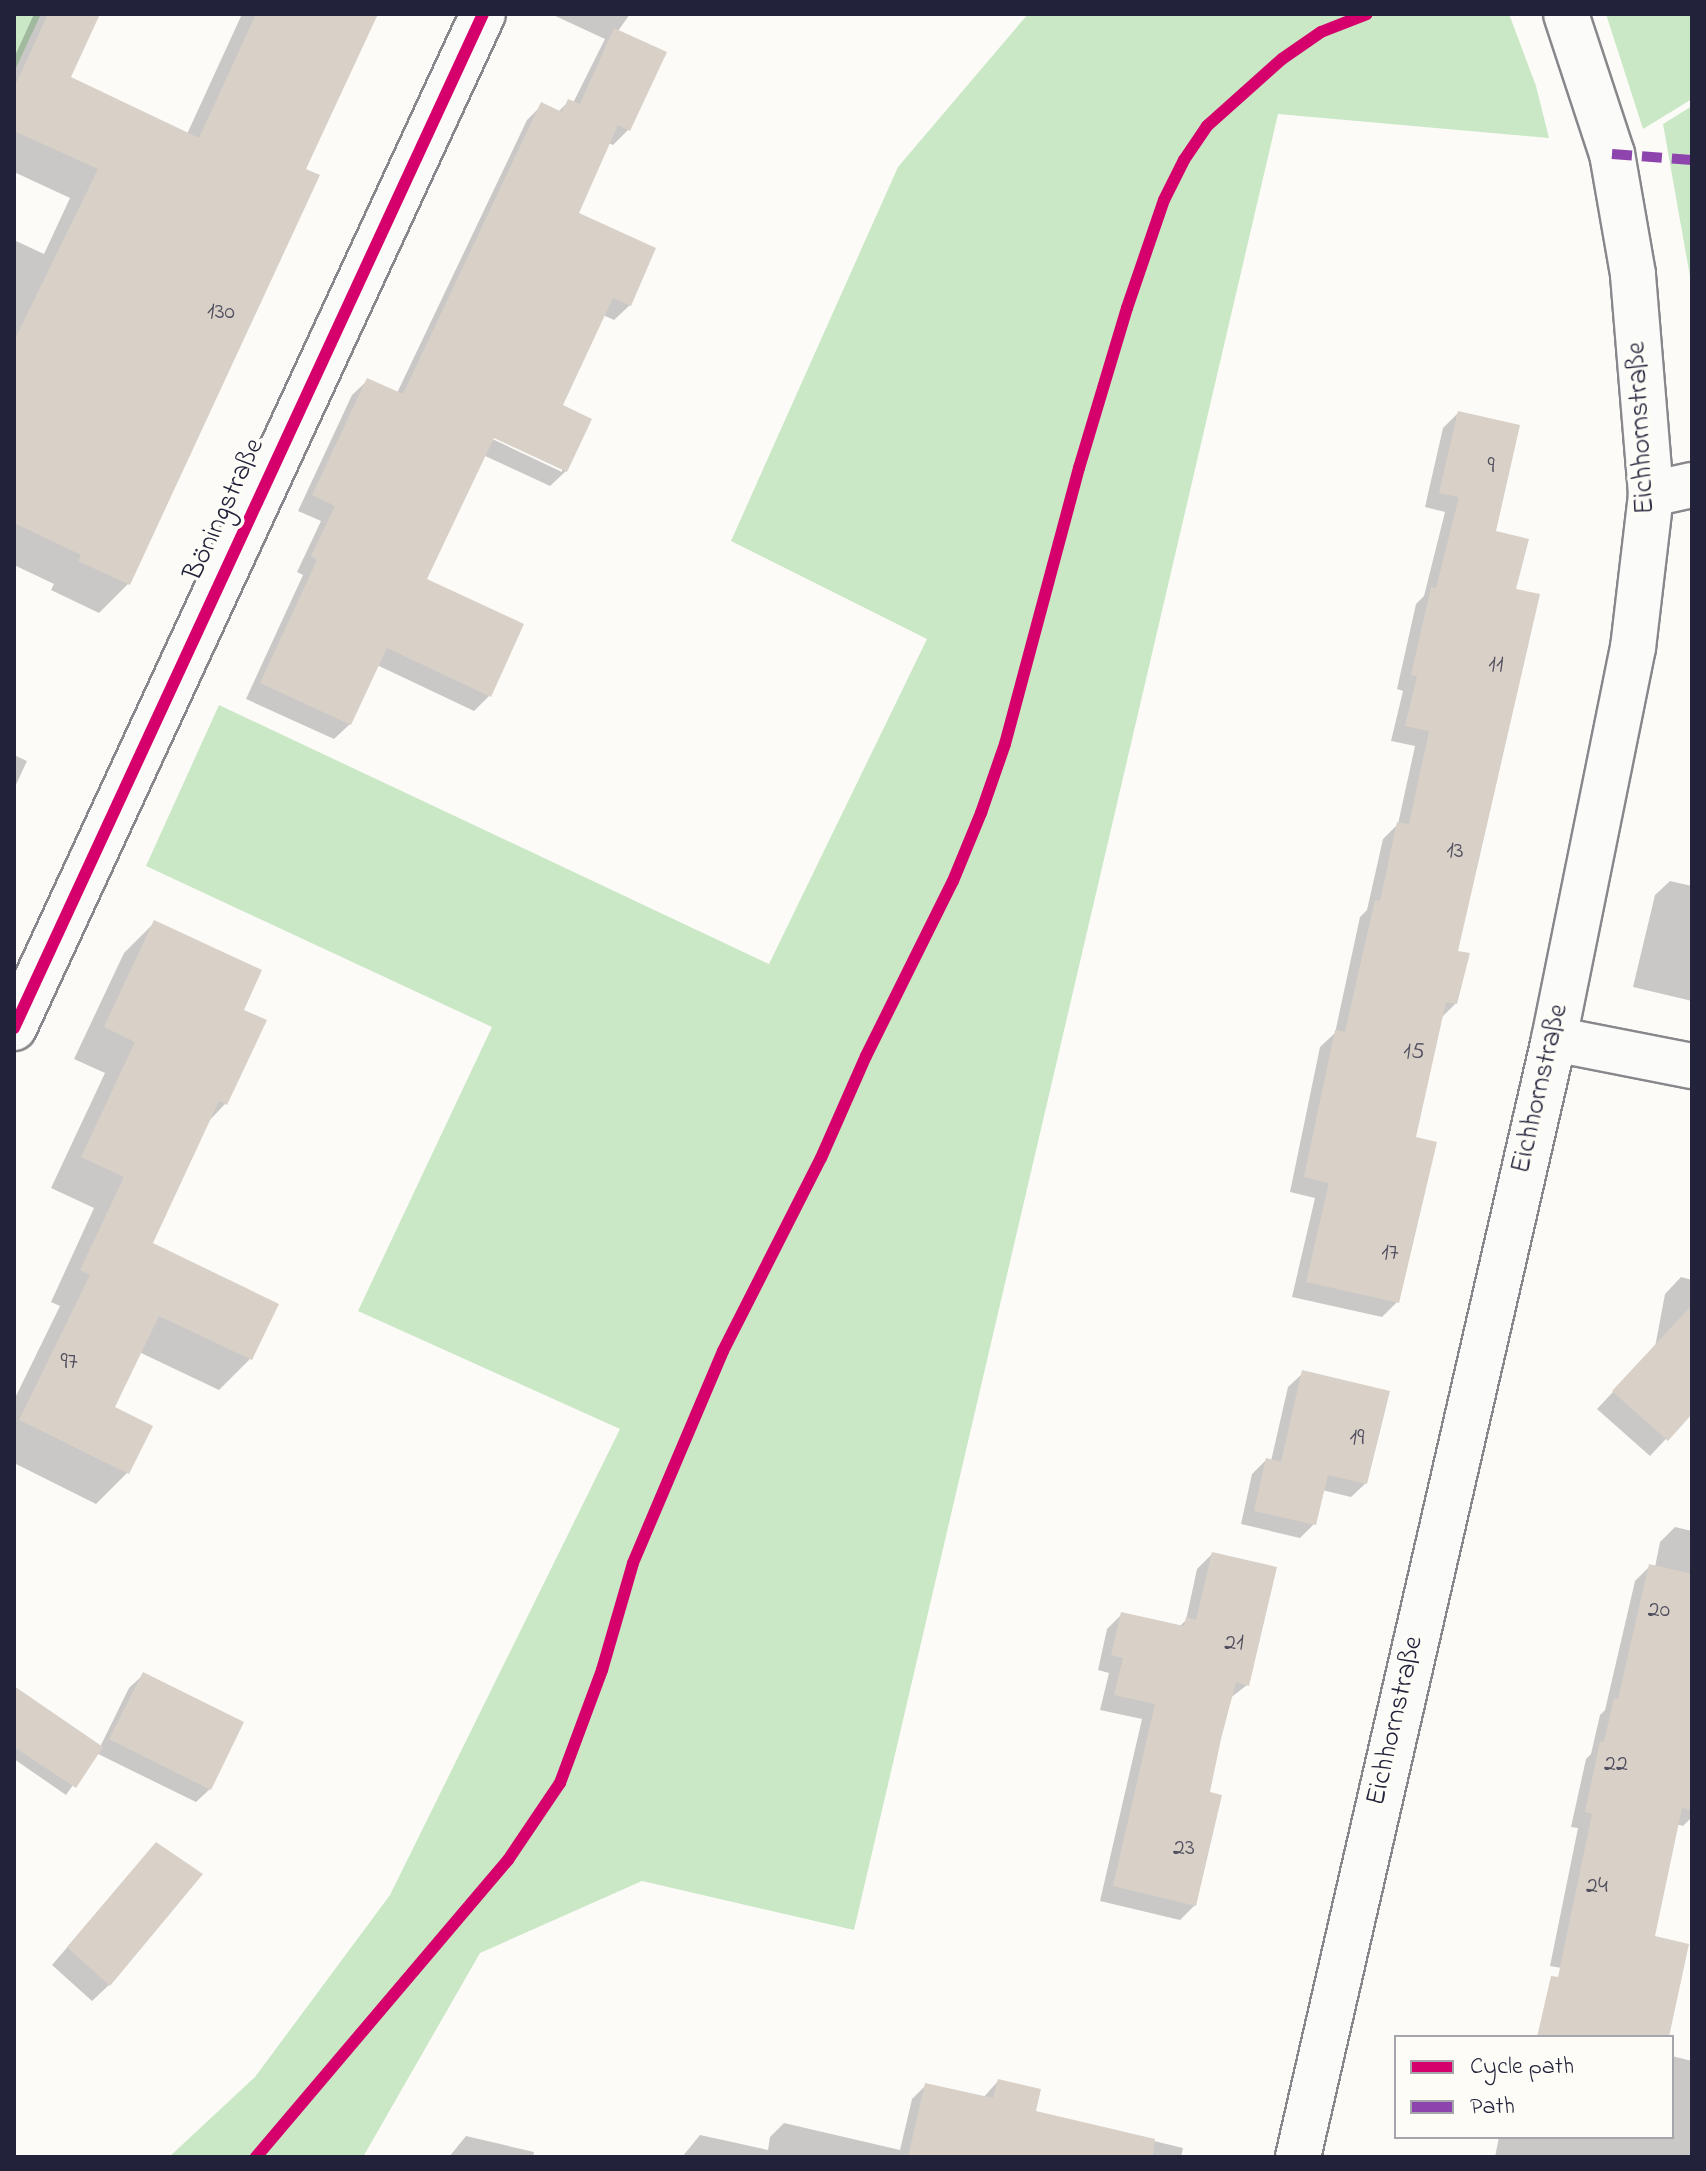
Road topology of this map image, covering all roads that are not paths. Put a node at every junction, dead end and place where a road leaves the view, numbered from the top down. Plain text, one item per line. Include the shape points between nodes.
1 (483, 14) edge
2 (1566, 14) edge
3 (1671, 489) edge
4 (14, 1028) edge
5 (1554, 1039) junction
6 (1692, 1066) edge
7 (1298, 2157) edge

1 - 4 street, Böningstraße
2 - 3 street, Eichhornstraße via 1612,154
3 - 5 street, Eichhornstraße via 1633,648
5 - 6 street
5 - 7 street, Eichhornstraße

